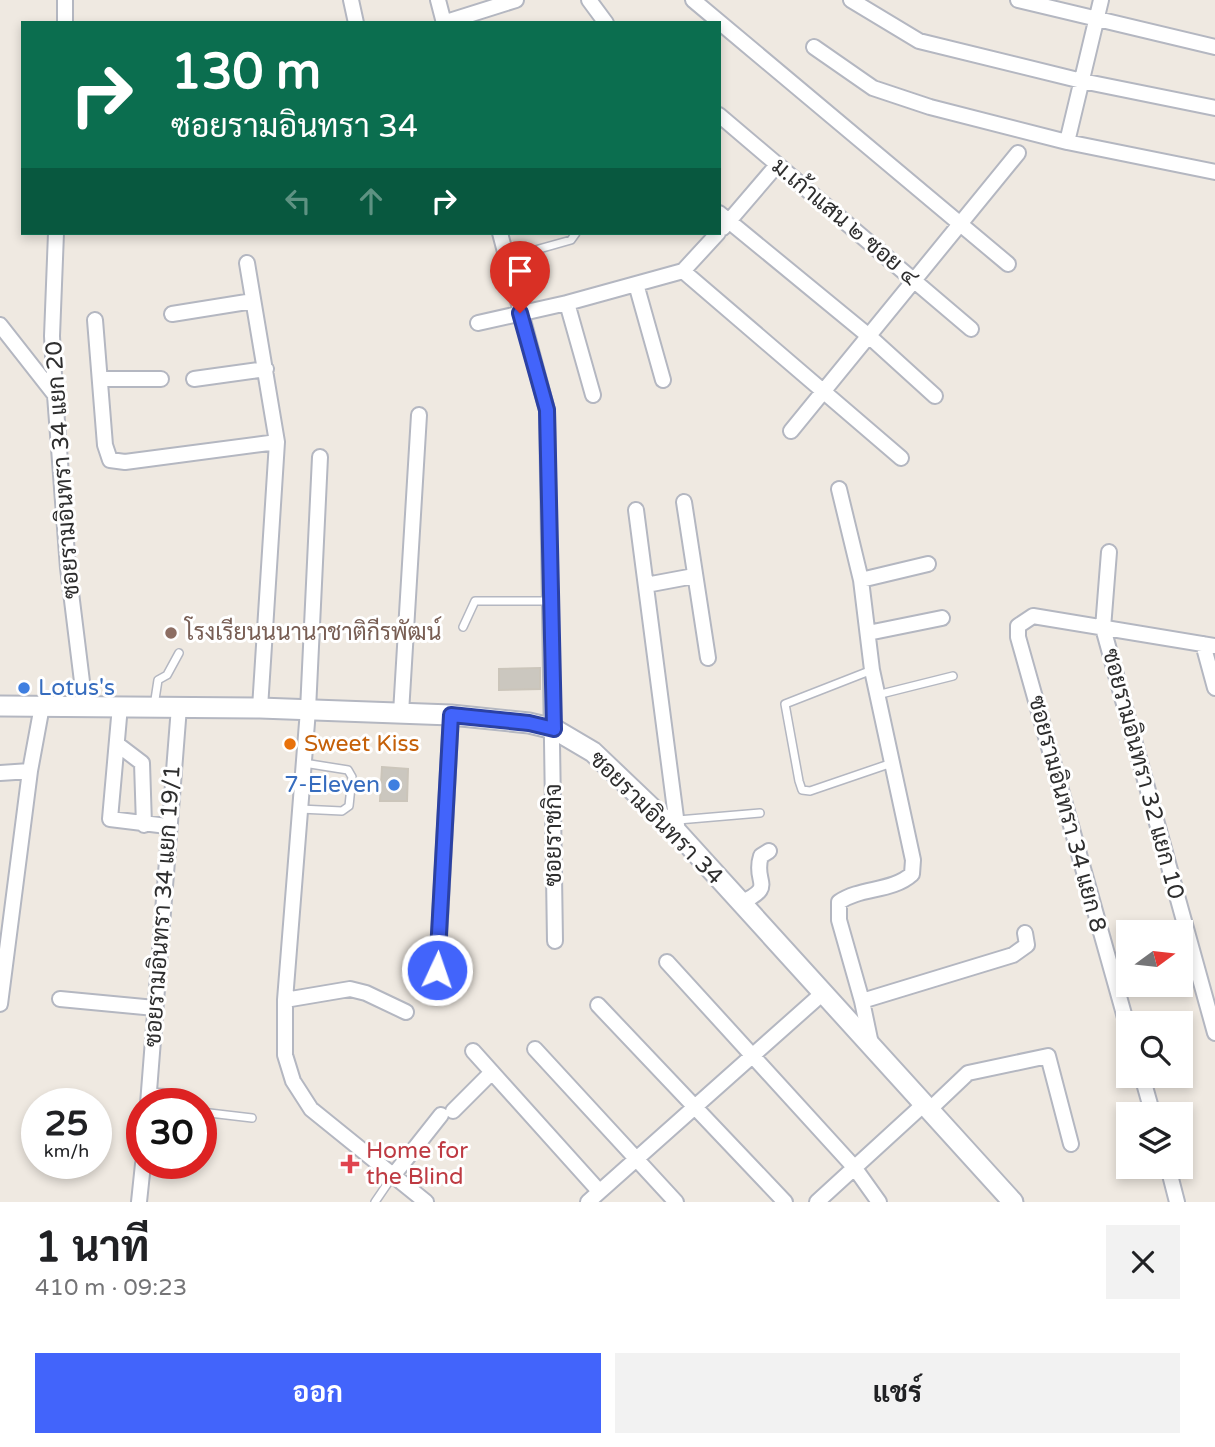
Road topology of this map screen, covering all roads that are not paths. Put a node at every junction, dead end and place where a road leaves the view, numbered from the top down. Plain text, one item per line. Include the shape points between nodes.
1 (65, 0) edge
2 (351, 0) edge
3 (438, 0) edge
4 (516, 0) edge
5 (589, 0) edge
6 (693, 0) edge
7 (850, 0) edge
8 (1018, 0) edge
9 (1101, 0) edge
10 (1096, 19) junction
11 (65, 21) edge
12 (356, 21) edge
13 (443, 21) edge
14 (449, 21) edge
15 (605, 21) edge
16 (718, 21) edge
17 (721, 24) edge
18 (814, 47) dead end
19 (1215, 47) edge
20 (1082, 81) junction
21 (1215, 108) edge
22 (721, 117) edge
23 (1067, 142) junction
24 (1018, 153) dead end
25 (777, 165) junction
26 (1215, 172) edge
27 (721, 225) edge
28 (961, 225) junction
29 (56, 235) edge
30 (500, 235) edge
31 (575, 235) edge
32 (713, 235) edge
33 (506, 258) junction
34 (247, 263) dead end
35 (1008, 264) dead end
36 (683, 271) junction
37 (914, 281) junction
38 (636, 284) junction
39 (253, 301) junction
40 (567, 303) junction
41 (520, 313) junction
42 (172, 314) dead end
43 (95, 320) dead end
44 (478, 323) dead end
45 (0, 325) edge
46 (971, 329) dead end
47 (870, 337) junction
48 (266, 369) junction
49 (100, 379) junction
50 (161, 379) dead end
51 (194, 379) dead end
52 (663, 380) dead end
53 (824, 393) junction
54 (593, 394) dead end
55 (55, 395) junction
56 (935, 396) dead end
57 (419, 415) dead end
58 (791, 431) dead end
59 (277, 442) junction
60 (320, 457) dead end
61 (901, 458) dead end
62 (839, 489) dead end
63 (684, 502) dead end
64 (636, 510) dead end
65 (1109, 552) dead end
66 (928, 564) dead end
67 (694, 576) junction
68 (861, 580) junction
69 (646, 585) junction
70 (552, 601) junction
71 (942, 618) dead end
72 (463, 627) dead end
73 (1102, 628) junction
74 (868, 633) junction
75 (1209, 645) edge
76 (179, 653) dead end
77 (709, 658) dead end
78 (872, 670) junction
79 (953, 676) dead end
80 (1215, 688) edge
81 (877, 695) junction
82 (0, 706) edge
83 (42, 706) junction
84 (85, 706) junction
85 (120, 706) junction
86 (154, 707) junction
87 (179, 707) junction
88 (260, 708) junction
89 (308, 710) junction
90 (401, 713) junction
91 (451, 715) junction
92 (554, 729) junction
93 (117, 744) junction
94 (303, 763) junction
95 (892, 763) junction
96 (30, 771) junction
97 (0, 773) edge
98 (300, 809) junction
99 (761, 813) dead end
100 (144, 825) junction
101 (167, 826) junction
102 (678, 827) junction
103 (769, 851) dead end
104 (740, 903) junction
105 (1025, 933) dead end
106 (555, 941) dead end
107 (667, 962) dead end
108 (824, 992) junction
109 (436, 995) dead end
110 (60, 999) dead end
111 (285, 1000) junction
112 (862, 1001) junction
113 (0, 1004) edge
114 (597, 1005) dead end
115 (155, 1008) junction
116 (1123, 1011) edge
117 (406, 1012) dead end
118 (1215, 1033) edge
119 (871, 1045) junction
120 (535, 1049) dead end
121 (473, 1051) dead end
122 (754, 1055) junction
123 (492, 1072) junction
124 (149, 1088) edge
125 (696, 1107) junction
126 (926, 1108) junction
127 (217, 1114) edge
128 (252, 1118) dead end
129 (1072, 1144) dead end
130 (636, 1159) junction
131 (855, 1167) junction
132 (392, 1177) junction
133 (141, 1179) edge
134 (1171, 1179) edge
135 (599, 1191) junction
136 (139, 1202) edge
137 (375, 1202) edge
138 (426, 1202) edge
139 (588, 1202) edge
140 (676, 1202) edge
141 (785, 1202) edge
142 (817, 1202) edge
143 (879, 1202) edge
144 (1013, 1202) edge
145 (1177, 1202) edge

1 - 11 street
2 - 12 street
3 - 13 street
4 - 14 street
5 - 15 street
6 - 16 street
7 - 20 street via 919,41
8 - 10 street
9 - 10 street
10 - 19 street
10 - 20 street
17 - 28 street
18 - 23 street via 873,88
20 - 21 street
20 - 23 street
22 - 25 street, ม.เก้าแสน ๒ ซอย ๔
23 - 26 street
24 - 28 street
25 - 27 street
25 - 37 street, ม.เก้าแสน ๒ ซอย ๔
27 - 47 street
28 - 35 street
28 - 37 street
29 - 55 street, ซอยรามอินทรา 34 แยก 20
30 - 33 street, ซอยราชกิจ
31 - 33 lane via 571,240
32 - 36 street
33 - 41 street, ซอยราชกิจ
34 - 39 street
36 - 38 street
36 - 53 street
37 - 46 street, ม.เก้าแสน ๒ ซอย ๔
37 - 47 street
38 - 40 street
38 - 52 street
39 - 42 street
39 - 48 street
40 - 41 street
40 - 54 street
41 - 44 street
41 - 70 street, ซอยราชกิจ via 547,410
43 - 49 street
45 - 55 street
47 - 53 street
47 - 56 street
48 - 51 street
48 - 59 street
49 - 50 street
49 - 59 street via 110,460
53 - 58 street
53 - 61 street
55 - 84 street, ซอยรามอินทรา 34 แยก 20 via 68,568
57 - 90 street
59 - 88 street
60 - 89 street
62 - 68 street
63 - 67 street
64 - 69 street
65 - 73 street, ซอยรามอินทรา 32 แยก 10
66 - 68 street
67 - 69 street
67 - 77 street
68 - 74 street
69 - 102 street
70 - 72 lane via 480,600 472,604
70 - 92 street, ซอยราชกิจ
71 - 74 street
73 - 75 street
73 - 116 street, ซอยรามอินทรา 34 แยก 8 via 1033,616 1018,626 1018,636
73 - 118 street, ซอยรามอินทรา 32 แยก 10
74 - 78 street
75 - 80 street
76 - 86 lane via 167,675 158,680
78 - 81 street
78 - 95 lane via 785,704 799,782 802,789 810,791
79 - 81 lane
81 - 95 street
82 - 83 street, ซอยรามอินทรา 34
83 - 84 street, ซอยรามอินทรา 34
83 - 96 street
84 - 85 street, ซอยรามอินทรา 34
85 - 86 street, ซอยรามอินทรา 34
85 - 93 street
86 - 87 street, ซอยรามอินทรา 34
87 - 88 street, ซอยรามอินทรา 34
87 - 101 street, ซอยรามอินทรา 34 แยก 19/1
88 - 89 street, ซอยรามอินทรา 34
89 - 90 street, ซอยรามอินทรา 34
89 - 94 street
90 - 91 street, ซอยรามอินทรา 34
91 - 92 street, ซอยรามอินทรา 34
91 - 109 street
92 - 102 street, ซอยรามอินทรา 34 via 593,752
92 - 106 street, ซอยราชกิจ
93 - 100 street via 142,763
93 - 100 street via 110,819
94 - 98 street
94 - 98 lane via 345,769 352,777 347,809
95 - 112 street via 913,859 912,874 839,902 839,920
96 - 97 street
96 - 113 street
98 - 111 street
99 - 102 lane
100 - 101 street
101 - 115 street, ซอยรามอินทรา 34 แยก 19/1
102 - 104 street, ซอยรามอินทรา 34
103 - 104 street via 759,862 759,894
104 - 108 street, ซอยรามอินทรา 34
105 - 112 street via 1027,945 1013,955
107 - 122 street
108 - 119 street, ซอยรามอินทรา 34
108 - 122 street
110 - 115 street
111 - 117 street via 350,989
111 - 132 street via 285,1055 293,1081 311,1109
112 - 119 street
114 - 125 street
115 - 124 street, ซอยรามอินทรา 34 แยก 19/1
119 - 126 street, ซอยรามอินทรา 34
120 - 130 street
121 - 123 street
122 - 125 street
122 - 131 street
123 - 132 street via 447,1113
123 - 135 street
125 - 130 street
125 - 141 street
126 - 129 street via 968,1073 1048,1056
126 - 131 street
126 - 144 street, ซอยรามอินทรา 34
127 - 128 lane
130 - 135 street
130 - 140 street
131 - 142 street
131 - 143 street
132 - 137 lane
132 - 138 street
133 - 136 street
134 - 145 street
135 - 139 street

